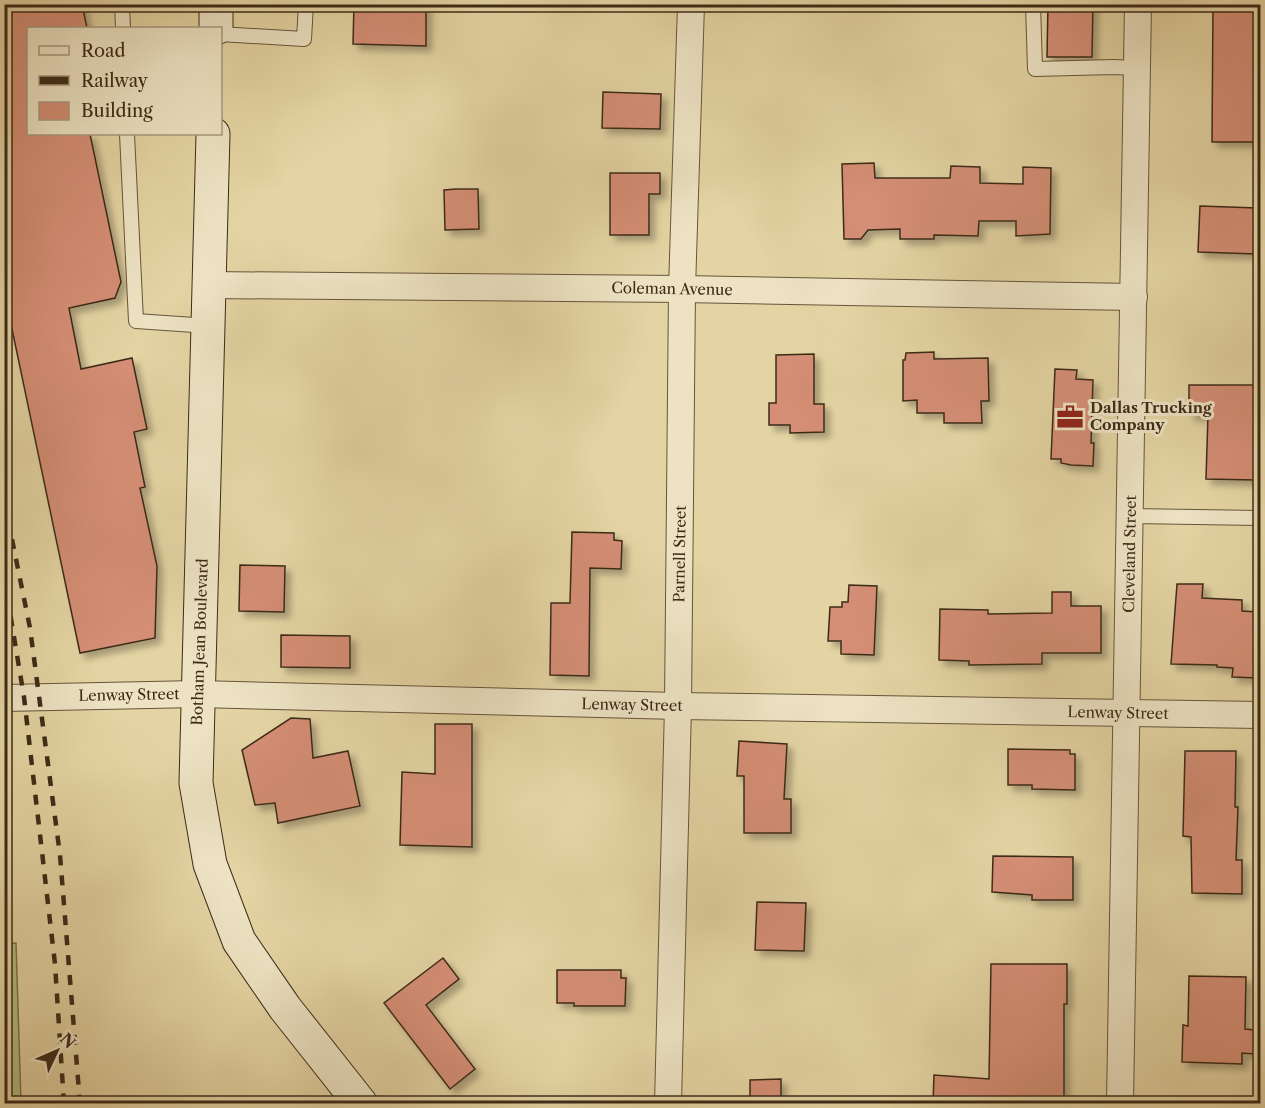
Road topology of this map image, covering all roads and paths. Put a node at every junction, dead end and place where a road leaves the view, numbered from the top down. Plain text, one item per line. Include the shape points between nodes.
1 (122, 4) edge
2 (216, 4) edge
3 (306, 4) edge
4 (691, 4) edge
5 (1033, 4) edge
6 (1138, 4) edge
7 (123, 27) edge
8 (216, 27) edge
9 (222, 34) edge
10 (1137, 68) junction
11 (127, 135) edge
12 (213, 135) edge
13 (210, 285) junction
14 (682, 289) junction
15 (1134, 297) junction
16 (209, 326) junction
17 (1131, 516) junction
18 (1260, 518) edge
19 (198, 694) junction
20 (4, 698) edge
21 (678, 706) junction
22 (1126, 713) junction
23 (1260, 715) edge
24 (361, 1104) edge
25 (668, 1104) edge
26 (1120, 1104) edge

1 - 7 lane
2 - 8 main road
3 - 9 lane via 304,39
4 - 14 street, Parnell Street
5 - 10 lane via 1035,69
6 - 10 street, Cleveland Street
10 - 15 street, Cleveland Street
11 - 16 lane via 136,321
12 - 13 main road, Botham Jean Boulevard
13 - 14 street, Coleman Avenue
13 - 16 main road, Botham Jean Boulevard
14 - 15 street, Coleman Avenue
14 - 21 street, Parnell Street
15 - 17 street, Cleveland Street
16 - 19 main road, Botham Jean Boulevard
17 - 18 lane
17 - 22 street, Cleveland Street
19 - 20 street, Lenway Street
19 - 21 street, Lenway Street
19 - 24 main road, Botham Jean Boulevard via 196,783 210,864 238,941
21 - 22 street, Lenway Street
21 - 25 street, Parnell Street
22 - 23 street, Lenway Street
22 - 26 street, Cleveland Street

